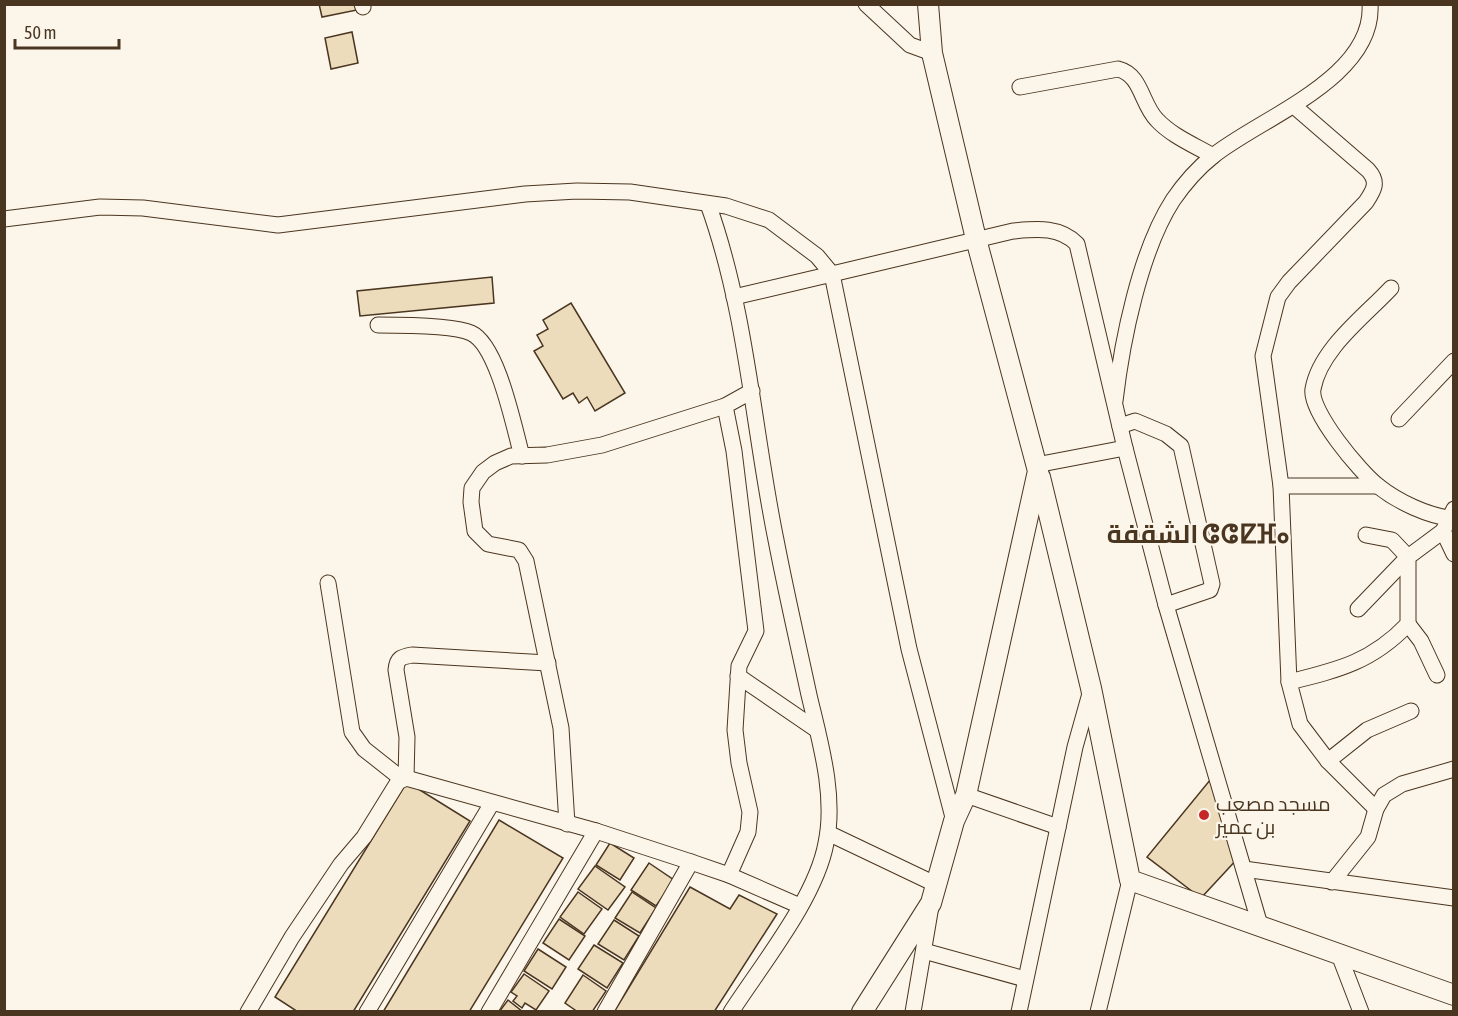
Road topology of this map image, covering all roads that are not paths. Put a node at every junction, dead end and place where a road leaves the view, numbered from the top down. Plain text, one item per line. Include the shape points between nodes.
1 (867, 4) edge
2 (928, 4) edge
3 (1370, 4) edge
4 (932, 53) junction
5 (1020, 87) dead end
6 (1294, 106) junction
7 (1213, 156) junction
8 (708, 204) junction
9 (4, 219) edge
10 (976, 239) junction
11 (832, 274) junction
12 (1391, 288) dead end
13 (734, 297) junction
14 (378, 325) dead end
15 (1454, 361) edge
16 (752, 391) junction
17 (725, 406) junction
18 (1115, 407) junction
19 (1399, 419) dead end
20 (1120, 426) junction
21 (1125, 448) junction
22 (522, 456) junction
23 (1037, 468) junction
24 (1281, 486) junction
25 (1378, 486) junction
26 (1450, 519) edge
27 (1366, 534) dead end
28 (1454, 554) edge
29 (1408, 557) junction
30 (328, 583) dead end
31 (1166, 605) junction
32 (1358, 609) dead end
33 (1408, 624) junction
34 (548, 663) junction
35 (1437, 675) dead end
36 (738, 676) junction
37 (1289, 682) junction
38 (1091, 688) junction
39 (1411, 711) dead end
40 (817, 730) junction
41 (1328, 761) junction
42 (1454, 769) edge
43 (404, 778) junction
44 (966, 795) junction
45 (492, 803) junction
46 (1376, 808) junction
47 (954, 821) junction
48 (567, 824) junction
49 (1058, 827) junction
50 (596, 831) junction
51 (828, 833) junction
52 (690, 862) junction
53 (1244, 869) junction
54 (729, 875) junction
55 (1130, 880) junction
56 (1332, 882) junction
57 (933, 894) junction
58 (1454, 898) edge
59 (800, 906) junction
60 (1260, 925) junction
61 (924, 951) junction
62 (1338, 952) junction
63 (1025, 979) junction
64 (1454, 995) edge
65 (253, 1010) edge
66 (367, 1011) edge
67 (489, 1011) edge
68 (605, 1011) edge
69 (731, 1011) edge
70 (862, 1011) edge
71 (913, 1011) edge
72 (1019, 1011) edge
73 (1098, 1011) edge
74 (1361, 1011) edge

1 - 4 street via 910,45
2 - 4 main road
3 - 6 street via 1371,21 1362,41 1345,63
4 - 10 main road
5 - 7 street via 1118,69 1127,72 1135,78 1142,99 1156,119 1172,133
6 - 7 street
6 - 24 street via 1368,170 1376,182 1366,202 1278,297 1263,356
7 - 18 street via 1173,200 1154,237 1129,321
8 - 9 street via 630,192 577,191 279,225 143,208 100,207
8 - 11 street via 747,211 769,220 817,256
8 - 13 street
10 - 11 street
10 - 18 street via 1040,229 1062,232 1077,244
10 - 23 main road
11 - 13 street
11 - 47 street via 909,649
12 - 25 street via 1335,347 1312,390 1315,407
13 - 16 street
14 - 22 street via 417,325 471,333 487,348
15 - 19 street
16 - 17 street
16 - 40 street via 775,538
17 - 22 street via 602,445
17 - 36 street via 756,631
18 - 20 street
20 - 21 street
20 - 31 street via 1135,421 1166,434 1181,446 1212,584 1210,590
21 - 23 street
21 - 31 street
22 - 34 street via 503,459 483,472 472,488 471,502 479,537 488,544 519,550 524,555
23 - 38 main road
23 - 44 main road
24 - 25 street
24 - 37 street
25 - 26 street via 1404,503
26 - 28 street
26 - 29 street
27 - 29 street via 1392,540
29 - 32 street
29 - 33 street
30 - 43 street via 352,732 364,749
31 - 53 street
33 - 35 street via 1421,640
33 - 37 street via 1371,657 1336,671
34 - 43 street via 400,657 396,670 407,737
34 - 48 street via 561,728
36 - 40 street
36 - 54 street via 736,744 750,812 748,832
37 - 41 street via 1300,724
38 - 49 street
38 - 55 main road
39 - 41 street via 1366,730
40 - 51 street via 828,803
41 - 46 street
42 - 46 street via 1402,784 1384,795
43 - 45 street
43 - 65 street via 292,938
44 - 47 main road
44 - 49 street
45 - 48 street
45 - 66 street
46 - 56 street via 1368,837
47 - 57 main road
48 - 50 street
49 - 63 street
50 - 52 street
50 - 67 street
51 - 57 street
51 - 59 street via 815,877
52 - 54 street
52 - 68 street
53 - 56 street
53 - 60 street
54 - 59 street
55 - 60 main road
55 - 73 street
56 - 58 street
57 - 61 street
57 - 70 main road
59 - 69 street
60 - 62 main road
61 - 63 street
61 - 71 street
62 - 64 main road
62 - 74 street
63 - 72 street

